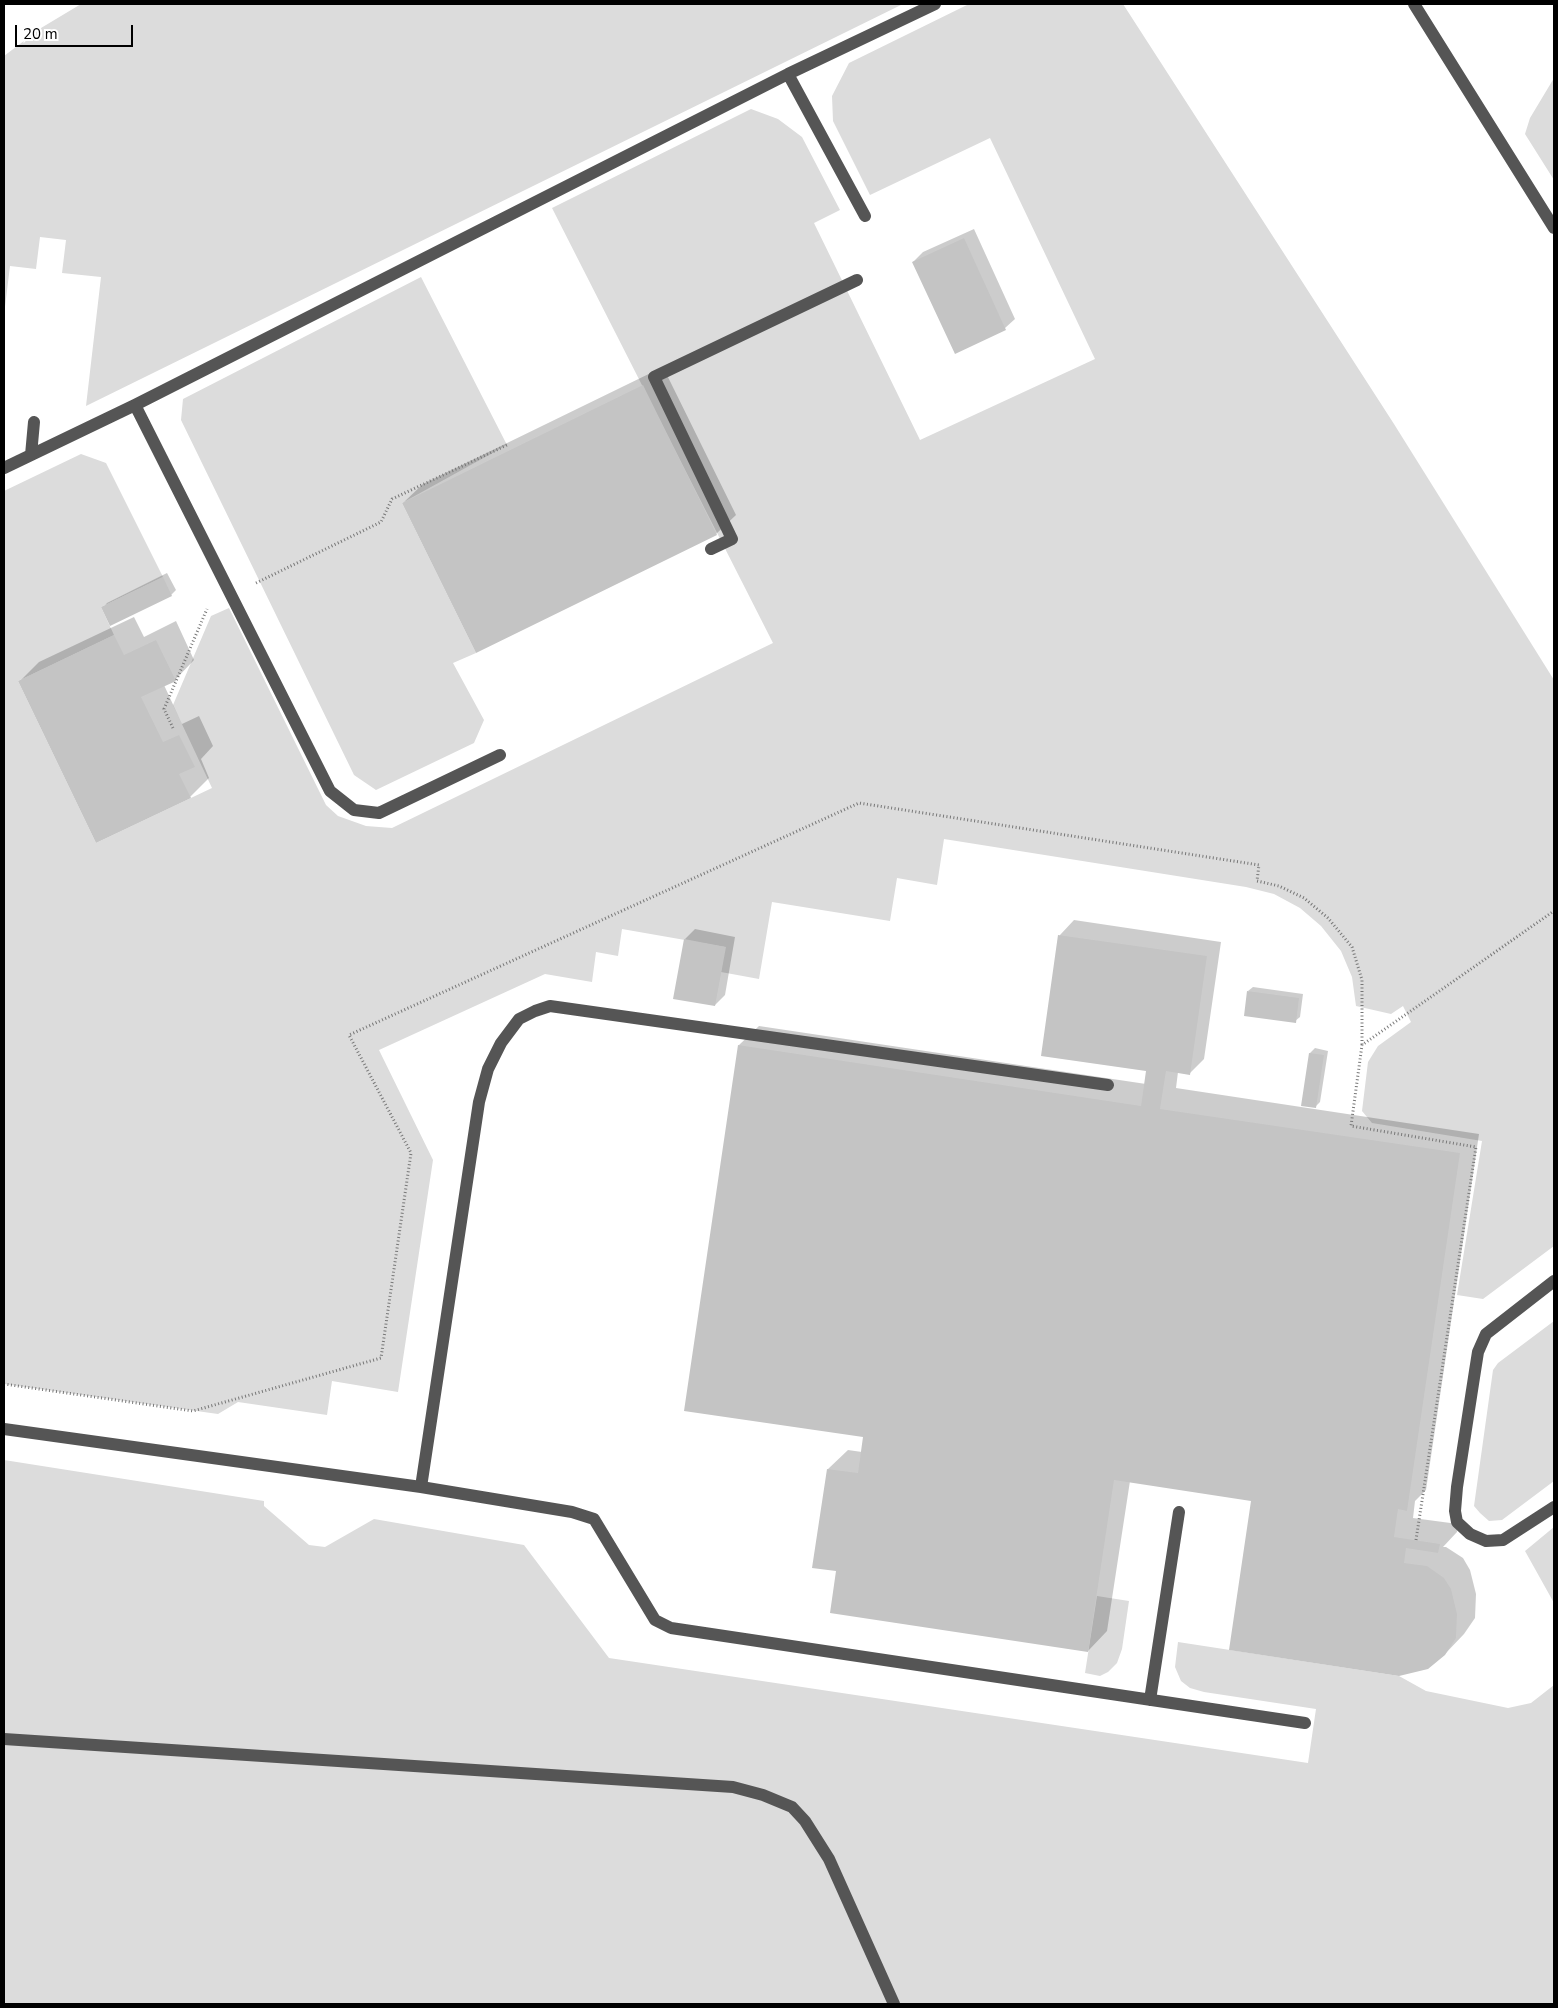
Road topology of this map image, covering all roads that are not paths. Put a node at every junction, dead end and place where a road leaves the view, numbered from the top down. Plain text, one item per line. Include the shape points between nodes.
1 (935, 4) edge
2 (1414, 4) edge
3 (788, 74) junction
4 (865, 216) dead end
5 (1554, 228) edge
6 (857, 280) dead end
7 (135, 405) junction
8 (34, 422) dead end
9 (31, 455) junction
10 (4, 468) edge
11 (711, 549) dead end
12 (500, 755) dead end
13 (1108, 1085) dead end
14 (1554, 1281) edge
15 (4, 1429) edge
16 (420, 1487) junction
17 (1554, 1507) edge
18 (1179, 1512) dead end
19 (1150, 1700) junction
20 (1304, 1724) dead end
21 (4, 1739) edge
22 (894, 2004) edge

1 - 3 lane
2 - 5 lane
3 - 4 lane
3 - 7 lane
6 - 11 lane via 654,377 732,539
7 - 9 lane
7 - 12 lane via 330,791 354,810 379,813
8 - 9 lane
9 - 10 lane
13 - 16 lane via 550,1006 519,1019 501,1043 488,1069 479,1102
14 - 17 lane via 1486,1334 1478,1352 1455,1511 1457,1522 1470,1534 1486,1541 1502,1540
15 - 16 lane
16 - 19 lane via 572,1512 594,1519 654,1620 671,1628
18 - 19 lane
19 - 20 lane
21 - 22 lane via 733,1787 763,1795 792,1807 824,1851

